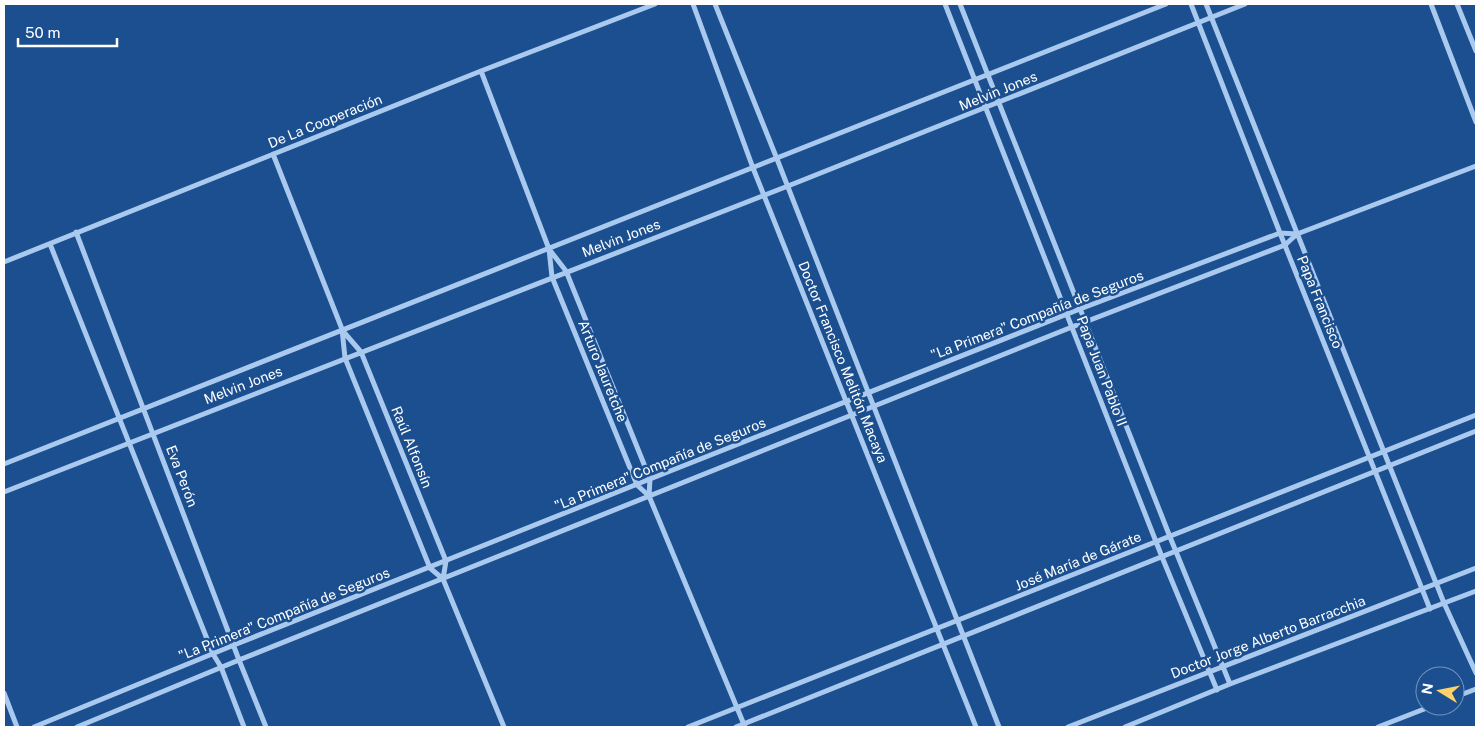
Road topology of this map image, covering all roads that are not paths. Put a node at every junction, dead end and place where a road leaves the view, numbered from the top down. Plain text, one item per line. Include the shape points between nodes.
1 (655, 4) edge
2 (693, 4) edge
3 (715, 4) edge
4 (946, 4) edge
5 (960, 4) edge
6 (1166, 4) edge
7 (1191, 4) edge
8 (1206, 4) edge
9 (1245, 4) edge
10 (1431, 4) edge
11 (1458, 4) edge
12 (1212, 17) junction
13 (1199, 22) junction
14 (1476, 51) edge
15 (482, 71) junction
16 (988, 75) junction
17 (975, 79) junction
18 (999, 102) junction
19 (986, 108) junction
20 (1476, 122) edge
21 (273, 154) junction
22 (777, 158) junction
23 (1476, 166) edge
24 (753, 168) junction
25 (788, 186) junction
26 (764, 195) junction
27 (76, 232) junction
28 (1280, 234) junction
29 (1297, 234) junction
30 (50, 244) junction
31 (1286, 245) junction
32 (549, 249) junction
33 (4, 262) edge
34 (566, 272) junction
35 (552, 277) junction
36 (1080, 309) junction
37 (1068, 314) junction
38 (1085, 322) junction
39 (1072, 327) junction
40 (342, 329) junction
41 (361, 352) junction
42 (345, 358) junction
43 (868, 393) junction
44 (846, 402) junction
45 (874, 407) junction
46 (144, 408) junction
47 (1476, 415) edge
48 (852, 416) junction
49 (119, 418) junction
50 (1476, 431) edge
51 (154, 432) junction
52 (129, 442) junction
53 (1384, 452) junction
54 (1370, 457) junction
55 (4, 464) edge
56 (1389, 466) junction
57 (1376, 472) junction
58 (650, 479) junction
59 (637, 484) junction
60 (4, 492) edge
61 (650, 496) junction
62 (1170, 537) junction
63 (1157, 542) junction
64 (1175, 551) junction
65 (1162, 557) junction
66 (446, 561) junction
67 (430, 568) junction
68 (1476, 568) edge
69 (444, 579) junction
70 (1436, 584) junction
71 (1422, 590) junction
72 (1476, 591) edge
73 (1444, 603) junction
74 (1430, 609) junction
75 (957, 621) junction
76 (937, 629) junction
77 (963, 636) junction
78 (943, 644) junction
79 (234, 645) junction
80 (213, 654) junction
81 (239, 660) junction
82 (1223, 666) junction
83 (221, 667) junction
84 (1210, 672) junction
85 (1476, 673) edge
86 (1230, 684) junction
87 (1217, 690) junction
88 (4, 693) edge
89 (737, 708) junction
90 (1415, 713) edge
91 (744, 726) edge
92 (17, 727) edge
93 (34, 727) edge
94 (77, 727) edge
95 (244, 727) edge
96 (266, 727) edge
97 (504, 727) edge
98 (688, 727) edge
99 (736, 727) edge
100 (976, 727) edge
101 (999, 727) edge
102 (1068, 727) edge
103 (1125, 727) edge
104 (1378, 727) edge

1 - 15 street, De La Cooperación
2 - 24 street, Doctor Francisco Melitón Macaya
3 - 22 street, Doctor Francisco Melitón Macaya
4 - 17 street, Papa Juan Pablo II
5 - 16 street, Papa Juan Pablo II
6 - 16 street, Melvin Jones
7 - 13 street, Papa Francisco
8 - 12 street, Papa Francisco
9 - 12 street, Melvin Jones
10 - 20 street
11 - 14 street
12 - 13 street, Melvin Jones
12 - 29 street, Papa Francisco
13 - 18 street, Melvin Jones
13 - 28 street, Papa Francisco
15 - 21 street, De La Cooperación
15 - 32 street, Arturo Jauretche
16 - 17 street, Melvin Jones
16 - 18 street, Papa Juan Pablo II
17 - 19 street, Papa Juan Pablo II
17 - 22 street, Melvin Jones
18 - 19 street, Melvin Jones
18 - 36 street, Papa Juan Pablo II
19 - 25 street, Melvin Jones
19 - 37 street, Papa Juan Pablo II
21 - 27 street, De La Cooperación
21 - 40 street, Raúl Alfonsín
22 - 24 street, Melvin Jones
22 - 25 street, Doctor Francisco Melitón Macaya
23 - 29 street, "La Primera" Compañía de Seguros
24 - 26 street, Doctor Francisco Melitón Macaya
24 - 32 street, Melvin Jones
25 - 26 street, Melvin Jones
25 - 43 street, Doctor Francisco Melitón Macaya
26 - 34 street, Melvin Jones
26 - 44 street, Doctor Francisco Melitón Macaya
27 - 30 street, De La Cooperación
27 - 46 street, Eva Perón
28 - 29 street, "La Primera" Compañía de Seguros
28 - 31 street, Papa Francisco
28 - 36 street, "La Primera" Compañía de Seguros
29 - 31 street, "La Primera" Compañía de Seguros
29 - 53 street, Papa Francisco
30 - 33 street, De La Cooperación
30 - 49 street
31 - 38 street, "La Primera" Compañía de Seguros
31 - 54 street, Papa Francisco
32 - 34 street, Arturo Jauretche
32 - 35 street, Arturo Jauretche
32 - 40 street, Melvin Jones
34 - 35 street, Melvin Jones
34 - 58 street, Arturo Jauretche
35 - 41 street, Melvin Jones
35 - 59 street, Arturo Jauretche
36 - 37 street, "La Primera" Compañía de Seguros
36 - 38 street, Papa Juan Pablo II
37 - 39 street, Papa Juan Pablo II
37 - 43 street, "La Primera" Compañía de Seguros
38 - 39 street, "La Primera" Compañía de Seguros
38 - 62 street, Papa Juan Pablo II
39 - 45 street, "La Primera" Compañía de Seguros
39 - 63 street, Papa Juan Pablo II
40 - 41 street, Raúl Alfonsín
40 - 42 street, Raúl Alfonsín
40 - 46 street, Melvin Jones
41 - 42 street, Melvin Jones
41 - 66 street, Raúl Alfonsín
42 - 51 street, Melvin Jones
42 - 67 street, Raúl Alfonsín
43 - 44 street, "La Primera" Compañía de Seguros
43 - 45 street, Doctor Francisco Melitón Macaya
44 - 48 street, Doctor Francisco Melitón Macaya
44 - 58 street, "La Primera" Compañía de Seguros
45 - 48 street, "La Primera" Compañía de Seguros
45 - 75 street, Doctor Francisco Melitón Macaya
46 - 49 street, Melvin Jones
46 - 51 street, Eva Perón
47 - 53 street, José María de Gárate
48 - 61 street, "La Primera" Compañía de Seguros
48 - 76 street, Doctor Francisco Melitón Macaya
49 - 52 street
49 - 55 street, Melvin Jones
50 - 56 street, José María de Gárate
51 - 52 street, Melvin Jones
51 - 79 street, Eva Perón
52 - 60 street, Melvin Jones
52 - 80 street
53 - 54 street, José María de Gárate
53 - 56 street, Papa Francisco
54 - 57 street, Papa Francisco
54 - 62 street, José María de Gárate
56 - 57 street, José María de Gárate
56 - 70 street, Papa Francisco
57 - 64 street, José María de Gárate
57 - 71 street, Papa Francisco
58 - 59 street, "La Primera" Compañía de Seguros
58 - 61 street, Arturo Jauretche
59 - 61 street, Arturo Jauretche
59 - 66 street, "La Primera" Compañía de Seguros
61 - 69 street, "La Primera" Compañía de Seguros
61 - 89 street, Arturo Jauretche
62 - 63 street, José María de Gárate
62 - 64 street, Papa Juan Pablo II
63 - 65 street, Papa Juan Pablo II
63 - 75 street, José María de Gárate
64 - 65 street, José María de Gárate
64 - 82 street, Papa Juan Pablo II
65 - 77 street, José María de Gárate
65 - 84 street, Papa Juan Pablo II
66 - 67 street, "La Primera" Compañía de Seguros
66 - 69 street, Raúl Alfonsín
67 - 69 street, Raúl Alfonsín
67 - 79 street, "La Primera" Compañía de Seguros
68 - 70 street, Doctor Jorge Alberto Barracchia
69 - 81 street, "La Primera" Compañía de Seguros
69 - 97 street, Raúl Alfonsín
70 - 71 street, Doctor Jorge Alberto Barracchia
70 - 73 street, Papa Francisco
71 - 74 street, Papa Francisco
71 - 82 street, Doctor Jorge Alberto Barracchia
72 - 73 street
73 - 74 street
73 - 85 street, Papa Francisco
74 - 86 street
75 - 76 street, José María de Gárate
75 - 77 street, Doctor Francisco Melitón Macaya
76 - 78 street, Doctor Francisco Melitón Macaya
76 - 89 street, José María de Gárate
77 - 78 street, José María de Gárate
77 - 101 street, Doctor Francisco Melitón Macaya
78 - 91 street, José María de Gárate
78 - 100 street, Doctor Francisco Melitón Macaya
79 - 80 street, "La Primera" Compañía de Seguros
79 - 81 street, Eva Perón
80 - 83 street
80 - 93 street, "La Primera" Compañía de Seguros
81 - 83 street, "La Primera" Compañía de Seguros
81 - 96 street, Eva Perón
82 - 84 street, Doctor Jorge Alberto Barracchia
82 - 86 street, Papa Juan Pablo II
83 - 94 street, "La Primera" Compañía de Seguros
83 - 95 street
84 - 87 street, Papa Juan Pablo II
84 - 102 street, Doctor Jorge Alberto Barracchia
86 - 87 street
87 - 103 street
88 - 92 street
89 - 91 street, Arturo Jauretche
89 - 98 street, José María de Gárate
90 - 104 street
91 - 99 street, José María de Gárate

